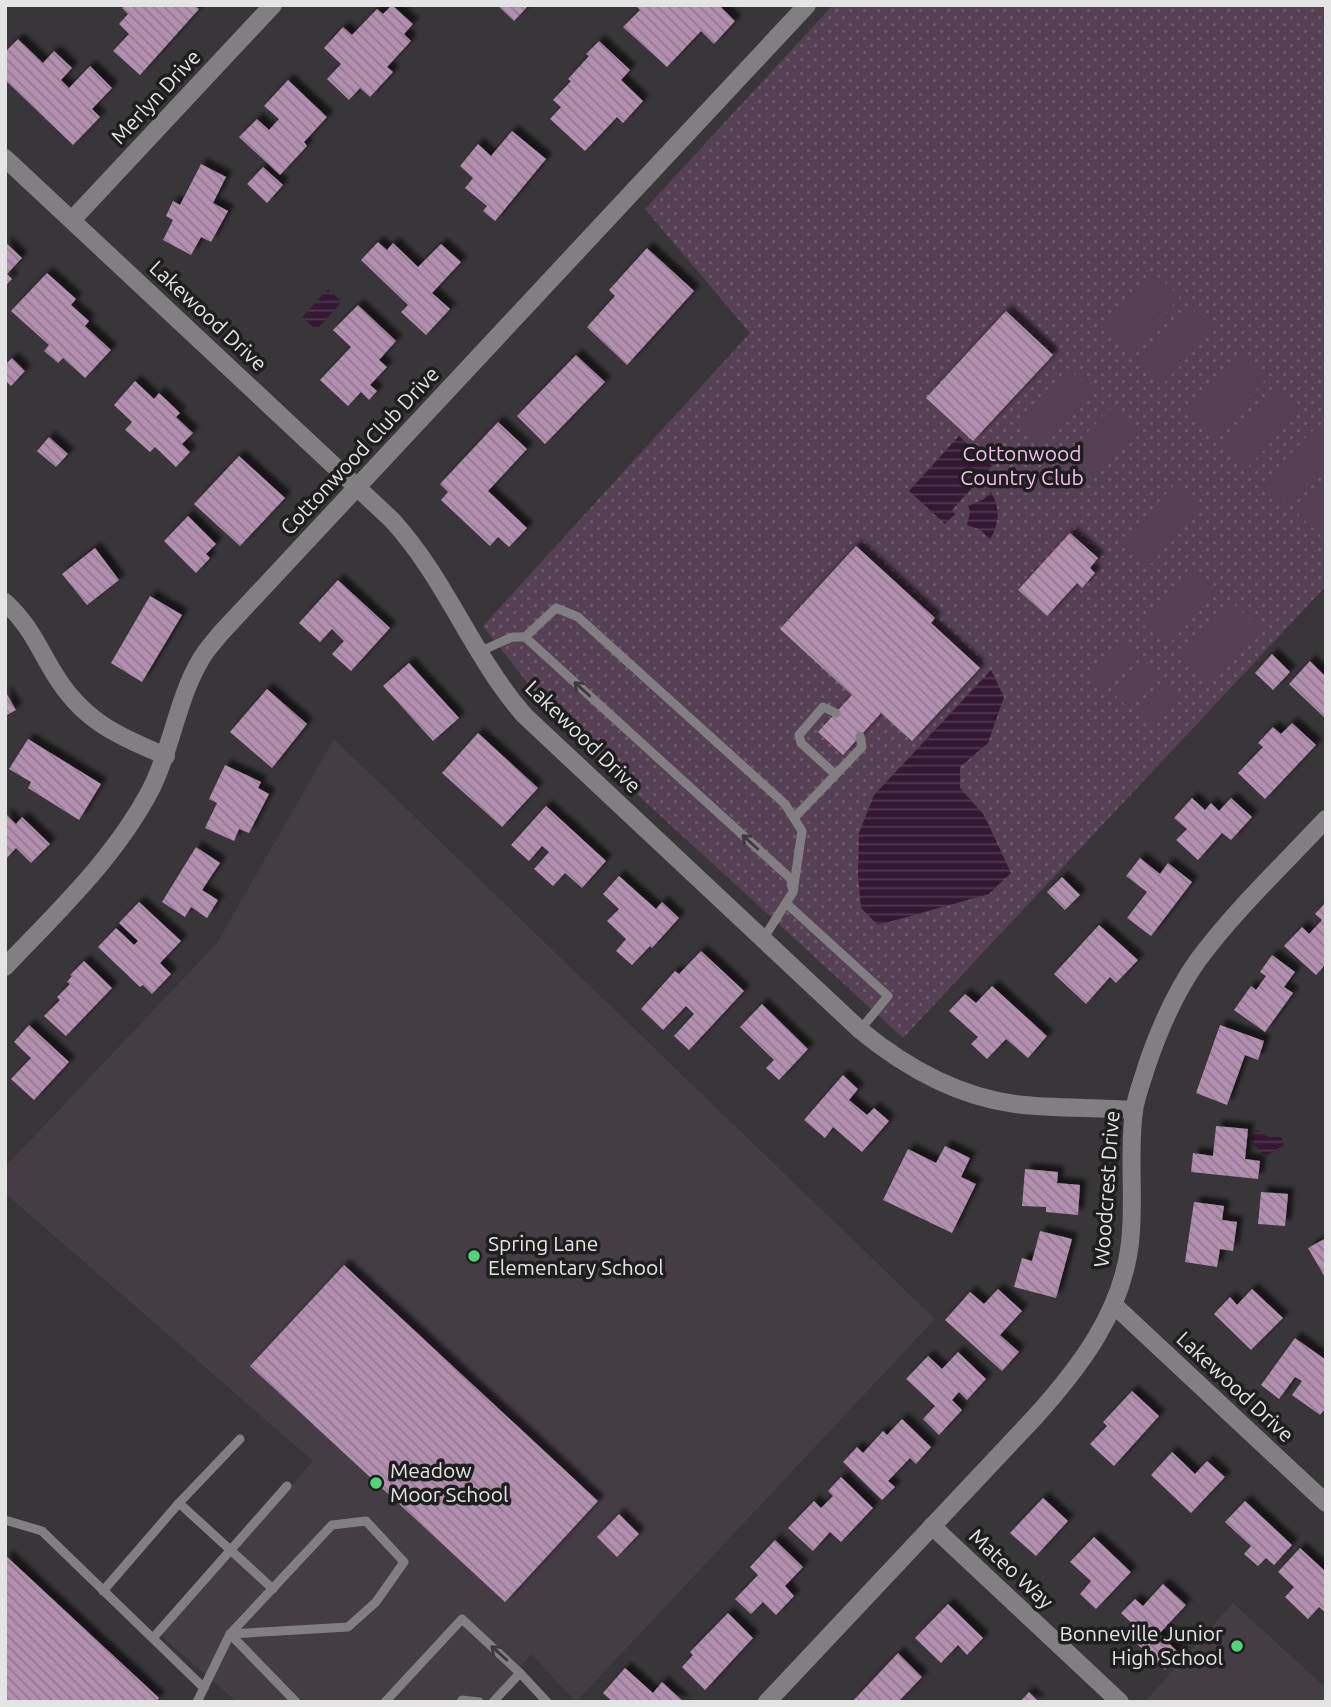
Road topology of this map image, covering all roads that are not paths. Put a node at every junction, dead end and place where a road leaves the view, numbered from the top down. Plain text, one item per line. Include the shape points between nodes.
1 (273, 5) edge
2 (807, 5) edge
3 (5, 158) edge
4 (72, 220) junction
5 (358, 487) junction
6 (5, 602) edge
7 (525, 637) junction
8 (478, 653) junction
9 (836, 713) dead end
10 (860, 736) dead end
11 (166, 756) junction
12 (835, 774) junction
13 (794, 818) junction
14 (1326, 819) edge
15 (793, 892) junction
16 (787, 904) junction
17 (763, 939) junction
18 (5, 967) edge
19 (860, 1030) junction
20 (1134, 1110) junction
21 (1114, 1305) junction
22 (240, 1439) dead end
23 (288, 1486) dead end
24 (178, 1503) junction
25 (1326, 1503) edge
26 (5, 1520) edge
27 (932, 1526) junction
28 (230, 1550) junction
29 (273, 1589) junction
30 (103, 1591) junction
31 (230, 1634) junction
32 (153, 1638) junction
33 (520, 1673) junction
34 (204, 1688) junction
35 (197, 1702) edge
36 (296, 1702) edge
37 (385, 1702) edge
38 (461, 1702) edge
39 (480, 1702) edge
40 (493, 1702) edge
41 (547, 1702) edge
42 (767, 1702) edge
43 (1120, 1702) edge

1 - 4 street, Merlyn Drive
2 - 5 street, Cottonwood Club Drive
3 - 4 street, Lakewood Drive
4 - 5 street, Lakewood Drive
5 - 8 street, Lakewood Drive via 421,554
5 - 11 street, Cottonwood Club Drive via 201,659
6 - 11 street via 21,616 73,701 99,724
7 - 8 lane via 512,637
7 - 13 lane via 556,608 578,617 785,804
15 -> 7 lane via 791,879
8 - 17 street, Lakewood Drive via 533,724
9 - 12 lane via 823,707 799,734 801,743
10 - 12 lane via 862,747
11 - 18 street, Cottonwood Club Drive via 121,838
12 - 13 lane
13 - 15 lane via 802,831
14 - 20 street, Woodcrest Drive via 1198,960 1164,1024
15 - 16 lane
16 - 17 lane
16 - 19 lane via 888,996
17 - 19 street, Lakewood Drive
19 - 20 street, Lakewood Drive via 902,1062 971,1094 1014,1104
20 - 21 street, Woodcrest Drive via 1130,1242
21 - 25 street, Lakewood Drive
21 - 27 street, Woodcrest Drive via 1063,1386
22 - 24 lane
23 - 28 lane
24 - 28 lane
24 - 30 lane
26 - 30 lane via 42,1531
27 - 42 street, Woodcrest Drive
27 - 43 street, Mateo Way
28 - 29 lane
28 - 32 lane
29 - 31 lane
29 - 31 lane via 332,1525 366,1521 404,1562 376,1602 348,1627
30 - 32 lane
31 - 34 lane
31 - 36 lane
32 - 34 lane
33 -> 37 lane via 462,1619
33 - 40 lane
33 - 41 lane
34 - 35 lane
38 - 39 lane

